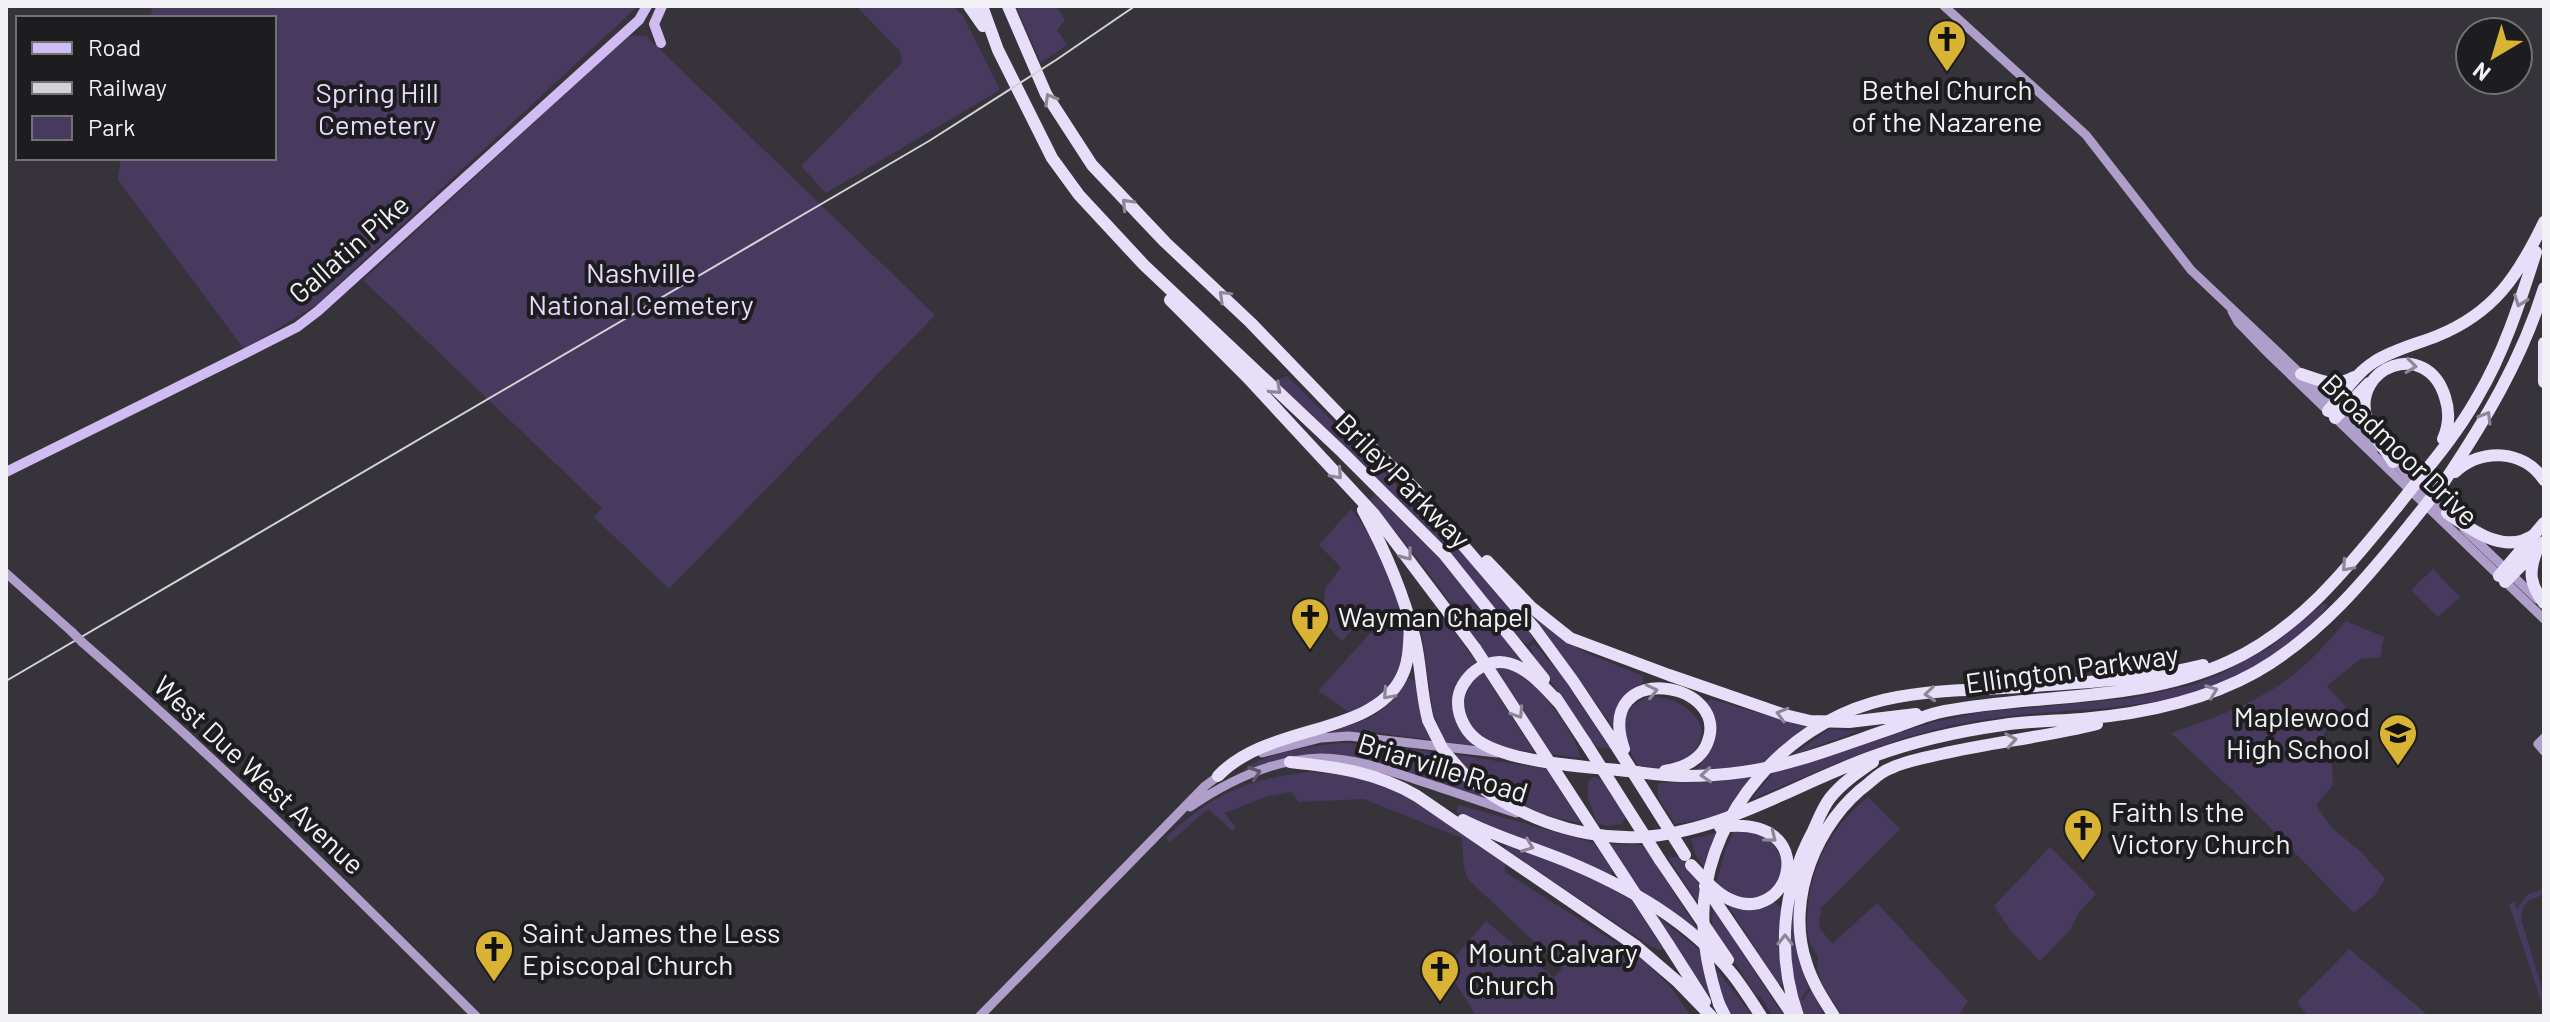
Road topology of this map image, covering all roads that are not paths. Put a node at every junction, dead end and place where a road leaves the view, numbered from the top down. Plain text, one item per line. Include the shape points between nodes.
1 (647, 6) edge
2 (662, 6) edge
3 (969, 6) edge
4 (982, 6) edge
5 (1008, 6) edge
6 (1944, 6) edge
7 (639, 20) junction
8 (661, 43) dead end
9 (998, 50) junction
10 (2544, 225) edge
11 (2544, 288) edge
12 (1172, 297) junction
13 (2231, 308) junction
14 (2544, 343) edge
15 (2301, 374) junction
16 (2361, 374) junction
17 (2378, 375) junction
18 (2544, 382) edge
19 (2334, 411) junction
20 (2393, 462) junction
21 (2427, 469) junction
22 (6, 472) edge
23 (2544, 480) edge
24 (2444, 482) junction
25 (1414, 488) junction
26 (1356, 496) junction
27 (2447, 513) junction
28 (2544, 523) edge
29 (2539, 542) edge
30 (6, 573) edge
31 (2506, 575) junction
32 (2544, 604) edge
33 (2544, 619) edge
34 (1410, 623) junction
35 (2285, 626) junction
36 (1560, 704) junction
37 (1943, 711) junction
38 (2137, 712) junction
39 (1620, 747) junction
40 (1900, 748) junction
41 (1524, 757) junction
42 (1290, 762) junction
43 (1640, 774) junction
44 (1218, 776) junction
45 (1431, 805) junction
46 (1174, 818) junction
47 (1567, 830) junction
48 (1670, 834) junction
49 (1688, 860) junction
50 (1717, 1013) edge
51 (476, 1016) edge
52 (980, 1016) edge
53 (1763, 1016) edge
54 (1796, 1016) edge
55 (1834, 1016) edge

1 - 7 main road, Gallatin Pike
2 - 7 main road, Gallatin Pike
2 - 8 main road via 654,24
3 - 9 highway
4 - 9 highway
25 -> 5 highway, Briley Parkway via 1092,165 1046,94
6 - 13 main road, Broadmoor Drive via 2086,135 2175,251
7 - 22 main road, Gallatin Pike via 304,321
9 - 12 highway via 1052,158
10 - 16 highway via 2517,273 2488,306 2454,328 2376,360
10 -> 21 highway, Ellington Parkway via 2490,373
24 -> 11 highway, Ellington Parkway via 2502,391
12 -> 26 highway
12 -> 36 highway, Briley Parkway via 1342,452 1444,554
13 - 15 main road, Broadmoor Drive
13 - 19 main road, Broadmoor Drive via 2238,322
14 - 18 highway
15 - 16 highway via 2334,384
15 - 19 main road, Broadmoor Drive
16 - 19 highway
17 - 19 highway
17 - 20 highway via 2366,398 2366,413
17 -> 21 highway via 2399,364 2414,364 2429,371 2442,388 2447,428
19 - 20 main road, Broadmoor Drive
19 - 31 main road, Broadmoor Drive
20 - 27 main road, Broadmoor Drive
21 -> 35 highway, Ellington Parkway, bridge via 2345,570
23 - 24 highway via 2517,458 2491,455 2468,462
38 -> 24 highway, Ellington Parkway, bridge via 2216,689 2281,656 2346,598
37 -> 25 highway via 1810,721 1570,638 1531,607
25 - 39 highway, Briley Parkway via 1535,629
26 - 34 highway, Ellington Parkway via 1389,559
26 -> 50 highway, bridge via 1475,648
27 - 29 highway via 2497,541
27 - 31 main road, Broadmoor Drive
28 - 29 highway
29 - 31 highway
29 - 32 highway via 2531,576
30 - 51 main road, West Due West Avenue, bridge via 198,745
31 - 32 main road, Broadmoor Drive
31 - 33 main road, Broadmoor Drive
34 -> 44 highway via 1402,677 1376,707 1257,748
34 - 47 highway, Ellington Parkway, bridge via 1428,720 1443,750 1463,773 1508,804
35 - 37 highway, Ellington Parkway via 2243,655 2165,684
35 -> 50 highway, bridge via 2189,669 2126,680 1920,694 1871,703 1828,722 1781,754 1741,800 1709,877 1704,937
36 - 41 highway, Ellington Parkway via 1536,678 1508,662 1485,665 1467,680 1458,700 1467,730 1486,746
36 - 53 highway, Briley Parkway, bridge
37 -> 43 highway, Ellington Parkway via 1743,772
38 - 40 highway, Ellington Parkway via 2004,724
55 -> 38 highway via 1805,961 1802,904 1815,849 1859,790 1887,769 1921,759
39 - 43 highway, bridge
39 -> 43 highway via 1619,719 1634,696 1663,687 1698,703 1709,725 1704,749 1682,767
40 - 48 highway, Ellington Parkway via 1727,817
54 -> 40 highway via 1784,940 1798,865 1829,800 1849,779
41 - 43 highway, Ellington Parkway
41 - 44 main road, Briarville Road via 1378,738 1321,738 1262,753
42 - 45 highway via 1362,772
46 -> 42 main road, Briarville Road via 1238,779
42 - 47 main road, Briarville Road via 1356,762
43 - 49 highway, bridge
44 - 46 main road, Briarville Road
45 - 50 highway via 1636,946
45 -> 53 highway via 1575,865 1664,911 1715,954
46 - 52 main road, Briarville Road
47 - 48 highway, Ellington Parkway via 1611,837
48 -> 49 highway via 1755,827 1776,838 1788,863 1776,893 1743,904 1717,892
49 - 54 highway

